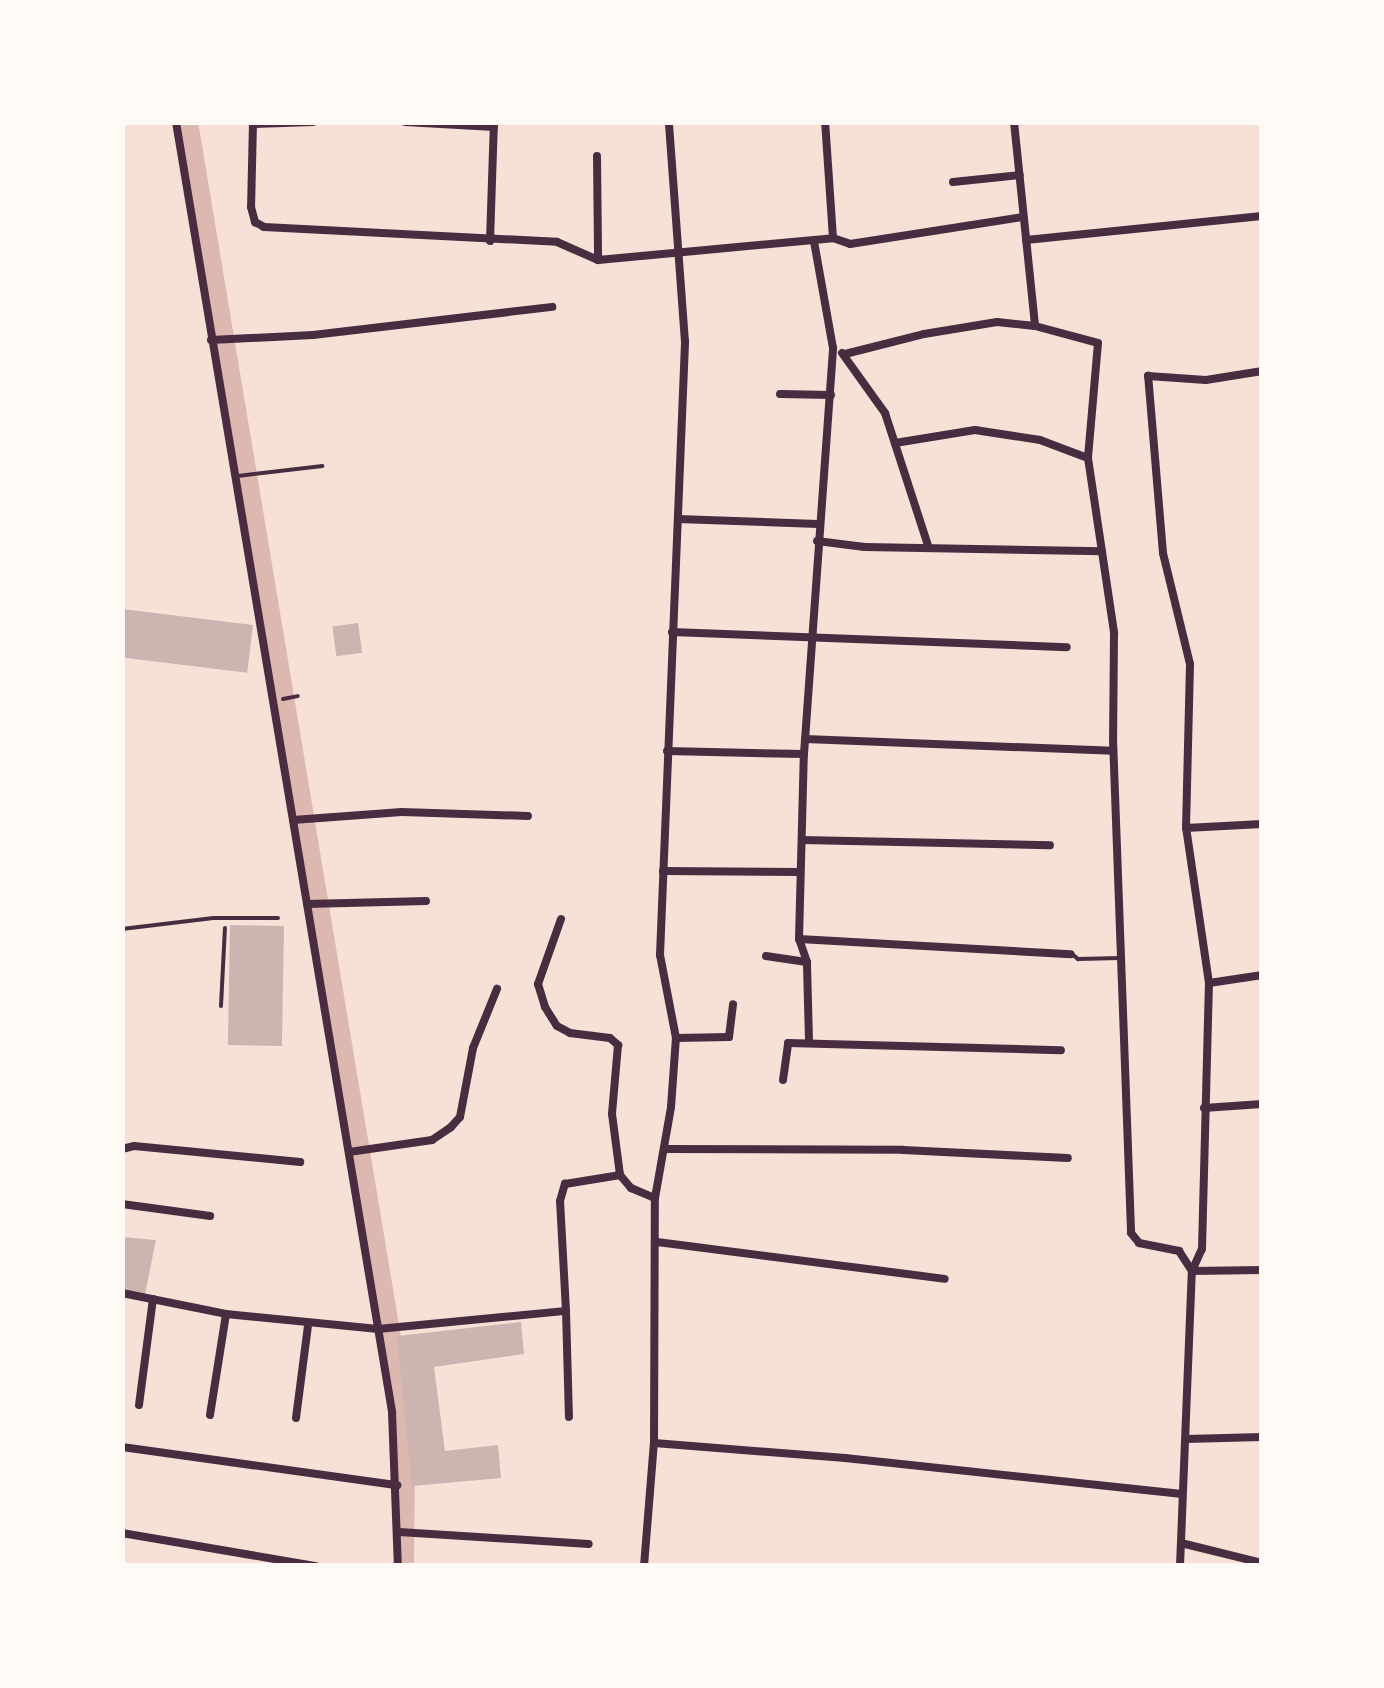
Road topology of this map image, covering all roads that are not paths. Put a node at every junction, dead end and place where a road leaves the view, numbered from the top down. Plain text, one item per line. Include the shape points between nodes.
1 (176, 122) edge
2 (313, 122) edge
3 (405, 122) edge
4 (669, 122) edge
5 (825, 122) edge
6 (1014, 122) edge
7 (253, 123) edge
8 (494, 125) edge
9 (597, 156) dead end
10 (1020, 175) junction
11 (954, 182) dead end
12 (1262, 216) edge
13 (1023, 218) junction
14 (833, 238) junction
15 (1026, 240) junction
16 (490, 241) junction
17 (814, 242) junction
18 (680, 255) junction
19 (598, 260) junction
20 (552, 307) dead end
21 (1035, 326) junction
22 (215, 340) junction
23 (833, 348) junction
24 (845, 354) junction
25 (1262, 371) edge
26 (780, 394) dead end
27 (831, 395) junction
28 (895, 443) junction
29 (1088, 458) junction
30 (322, 466) dead end
31 (238, 476) junction
32 (678, 520) junction
33 (818, 524) junction
34 (817, 541) junction
35 (928, 545) junction
36 (1102, 551) junction
37 (672, 632) junction
38 (812, 638) junction
39 (1067, 647) dead end
40 (805, 739) junction
41 (1113, 750) junction
42 (666, 752) junction
43 (804, 754) junction
44 (528, 816) dead end
45 (300, 820) junction
46 (1262, 824) edge
47 (1186, 828) junction
48 (802, 840) junction
49 (1050, 845) dead end
50 (662, 871) junction
51 (800, 872) junction
52 (426, 901) dead end
53 (313, 904) junction
54 (278, 918) dead end
55 (561, 919) dead end
56 (122, 928) edge
57 (799, 938) junction
58 (1071, 954) joint
59 (766, 956) dead end
60 (1120, 958) junction
61 (807, 962) junction
62 (1262, 975) edge
63 (1209, 983) junction
64 (497, 989) dead end
65 (733, 1004) dead end
66 (676, 1038) junction
67 (809, 1041) junction
68 (1061, 1050) dead end
69 (783, 1080) dead end
70 (1262, 1104) edge
71 (1204, 1108) junction
72 (664, 1149) junction
73 (122, 1150) edge
74 (354, 1151) junction
75 (1068, 1158) dead end
76 (300, 1162) dead end
77 (620, 1174) junction
78 (655, 1198) junction
79 (122, 1204) edge
80 (210, 1216) dead end
81 (657, 1242) junction
82 (1262, 1270) edge
83 (1192, 1271) junction
84 (946, 1279) dead end
85 (122, 1294) edge
86 (153, 1299) junction
87 (566, 1311) junction
88 (226, 1314) junction
89 (308, 1324) junction
90 (385, 1328) junction
91 (139, 1405) dead end
92 (210, 1415) dead end
93 (570, 1417) dead end
94 (296, 1418) dead end
95 (1262, 1436) edge
96 (1186, 1439) junction
97 (654, 1443) junction
98 (122, 1447) edge
99 (397, 1486) junction
100 (1182, 1494) junction
101 (405, 1532) junction
102 (122, 1534) edge
103 (1181, 1543) junction
104 (589, 1544) dead end
105 (1262, 1563) edge
106 (316, 1566) edge
107 (398, 1566) edge
108 (644, 1566) edge
109 (1180, 1566) edge

1 - 22 street
2 - 7 street
3 - 8 street
4 - 18 street
5 - 14 street
6 - 10 street
7 - 16 street via 251,206 264,227
8 - 16 street
9 - 19 street
10 - 11 street
10 - 13 street
12 - 15 street
13 - 14 street via 850,244
13 - 15 street
14 - 17 street
15 - 21 street
16 - 19 street via 557,242
17 - 18 street
17 - 23 street
18 - 19 street
18 - 32 street
20 - 22 street
21 - 24 street via 977,325
21 - 29 street via 1098,344
22 - 31 street
23 - 24 street
23 - 27 street
24 - 28 street via 878,401
25 - 47 street via 1206,380 1148,376 1163,553 1190,664
26 - 27 street
27 - 33 street
28 - 29 street via 975,430 1040,440
28 - 35 street
29 - 36 street
30 - 31 lane
31 - 45 street
32 - 33 street
32 - 37 street
33 - 34 street
34 - 35 street
34 - 38 street
35 - 36 street
36 - 41 street via 1114,632
37 - 38 street
37 - 42 street
38 - 39 street
38 - 40 street
40 - 41 street
40 - 43 street
41 - 60 street
42 - 43 street
42 - 50 street
43 - 48 street
44 - 45 street via 402,812
45 - 53 street
46 - 47 street
47 - 63 street
48 - 49 street
48 - 51 street
50 - 51 street
50 - 66 street via 660,956
51 - 57 street
52 - 53 street
53 - 74 street
54 - 56 lane
55 - 77 street via 538,984 556,1026 618,1045 612,1114
57 - 58 street
57 - 61 street
58 - 60 lane
59 - 61 street
60 - 83 street via 1131,1233 1139,1243 1180,1251
61 - 67 street
62 - 63 street
63 - 71 street
64 - 74 street via 455,1123 432,1140
65 - 66 street via 728,1037
66 - 72 street
67 - 68 street
67 - 69 street via 788,1043
70 - 71 street
71 - 83 street via 1202,1249
72 - 75 street
72 - 78 street
73 - 76 street
74 - 90 street
77 - 78 street via 631,1188
77 - 87 street via 565,1184 560,1201
78 - 81 street
79 - 80 street
81 - 84 street
81 - 97 street
82 - 83 street
83 - 96 street
85 - 86 street
86 - 88 street
86 - 91 street
87 - 90 street
87 - 93 street
88 - 89 street
88 - 92 street
89 - 90 street
89 - 94 street
90 - 99 street
95 - 96 street
96 - 100 street
97 - 100 street
97 - 108 street
98 - 99 street
99 - 101 street
100 - 103 street
101 - 104 street
101 - 107 street
102 - 106 street
103 - 105 street
103 - 109 street

